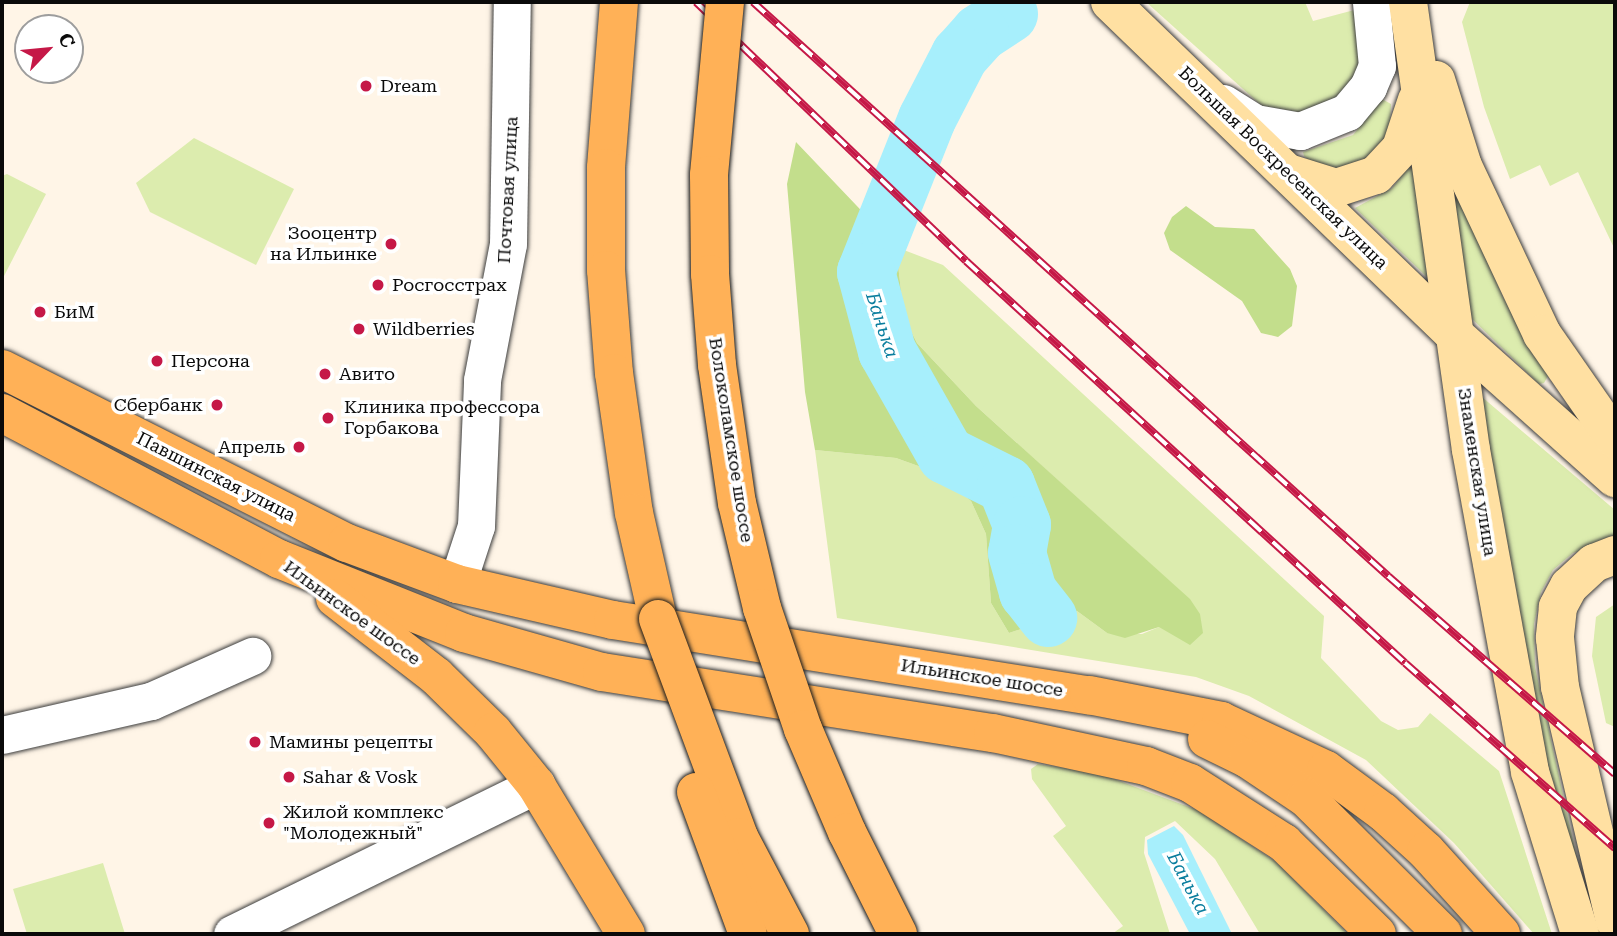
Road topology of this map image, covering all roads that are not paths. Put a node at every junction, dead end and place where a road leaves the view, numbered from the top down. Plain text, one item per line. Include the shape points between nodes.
1 (512, 2) edge
2 (619, 2) edge
3 (725, 2) edge
4 (1110, 2) edge
5 (1371, 2) edge
6 (1409, 2) edge
7 (1419, 87) junction
8 (1204, 91) junction
9 (1286, 172) junction
10 (1455, 335) junction
11 (2, 369) edge
12 (2, 413) edge
13 (1615, 439) edge
14 (1615, 478) edge
15 (1615, 555) edge
16 (279, 559) junction
17 (395, 562) joint
18 (457, 584) junction
19 (658, 619) junction
20 (252, 656) dead end
21 (1115, 701) junction
22 (2, 735) edge
23 (536, 785) junction
24 (1615, 921) edge
25 (232, 934) edge
26 (626, 934) edge
27 (748, 934) edge
28 (790, 934) edge
29 (898, 934) edge
30 (1377, 934) edge
31 (1443, 934) edge
32 (1501, 934) edge
33 (1580, 934) edge

1 - 18 street, Почтовая улица via 508,244 482,380 476,526
2 - 19 main road via 606,168 606,270 614,373 634,513
3 - 29 main road, Волоколамское шоссе, bridge via 710,162 710,274 717,365 737,503 762,608 803,729
4 - 8 main road, Большая Воскресенская улица
5 - 8 street via 1377,66 1358,101 1332,121 1300,131 1255,123
6 - 7 main road, Знаменская улица
6 - 13 main road via 1463,166 1486,220 1542,334
7 - 9 main road via 1401,148 1376,175 1336,188 1312,184
7 - 10 main road, Знаменская улица
8 - 9 main road, Большая Воскресенская улица
9 - 10 main road, Большая Воскресенская улица
10 - 14 main road, Большая Воскресенская улица
10 - 33 main road, Знаменская улица via 1530,772
11 - 17 main road, Павшинская улица via 347,543
12 - 16 main road
15 - 24 main road via 1594,563 1569,586 1558,607 1555,638 1560,687
16 - 23 main road, Ильинское шоссе via 375,625 436,676 493,732
16 - 30 main road via 464,633 602,672 993,733 1146,766 1190,783 1284,843
17 - 18 main road, Ильинское шоссе
18 - 21 main road, Ильинское шоссе via 612,620
19 - 27 main road, bridge via 682,750 722,872
19 - 28 main road, bridge via 739,836
20 - 22 street via 185,688 114,712
21 - 31 main road via 1248,759 1306,798
21 - 32 main road, Ильинское шоссе via 1221,721 1326,770 1426,851
23 - 25 street
23 - 26 main road, Ильинское шоссе

